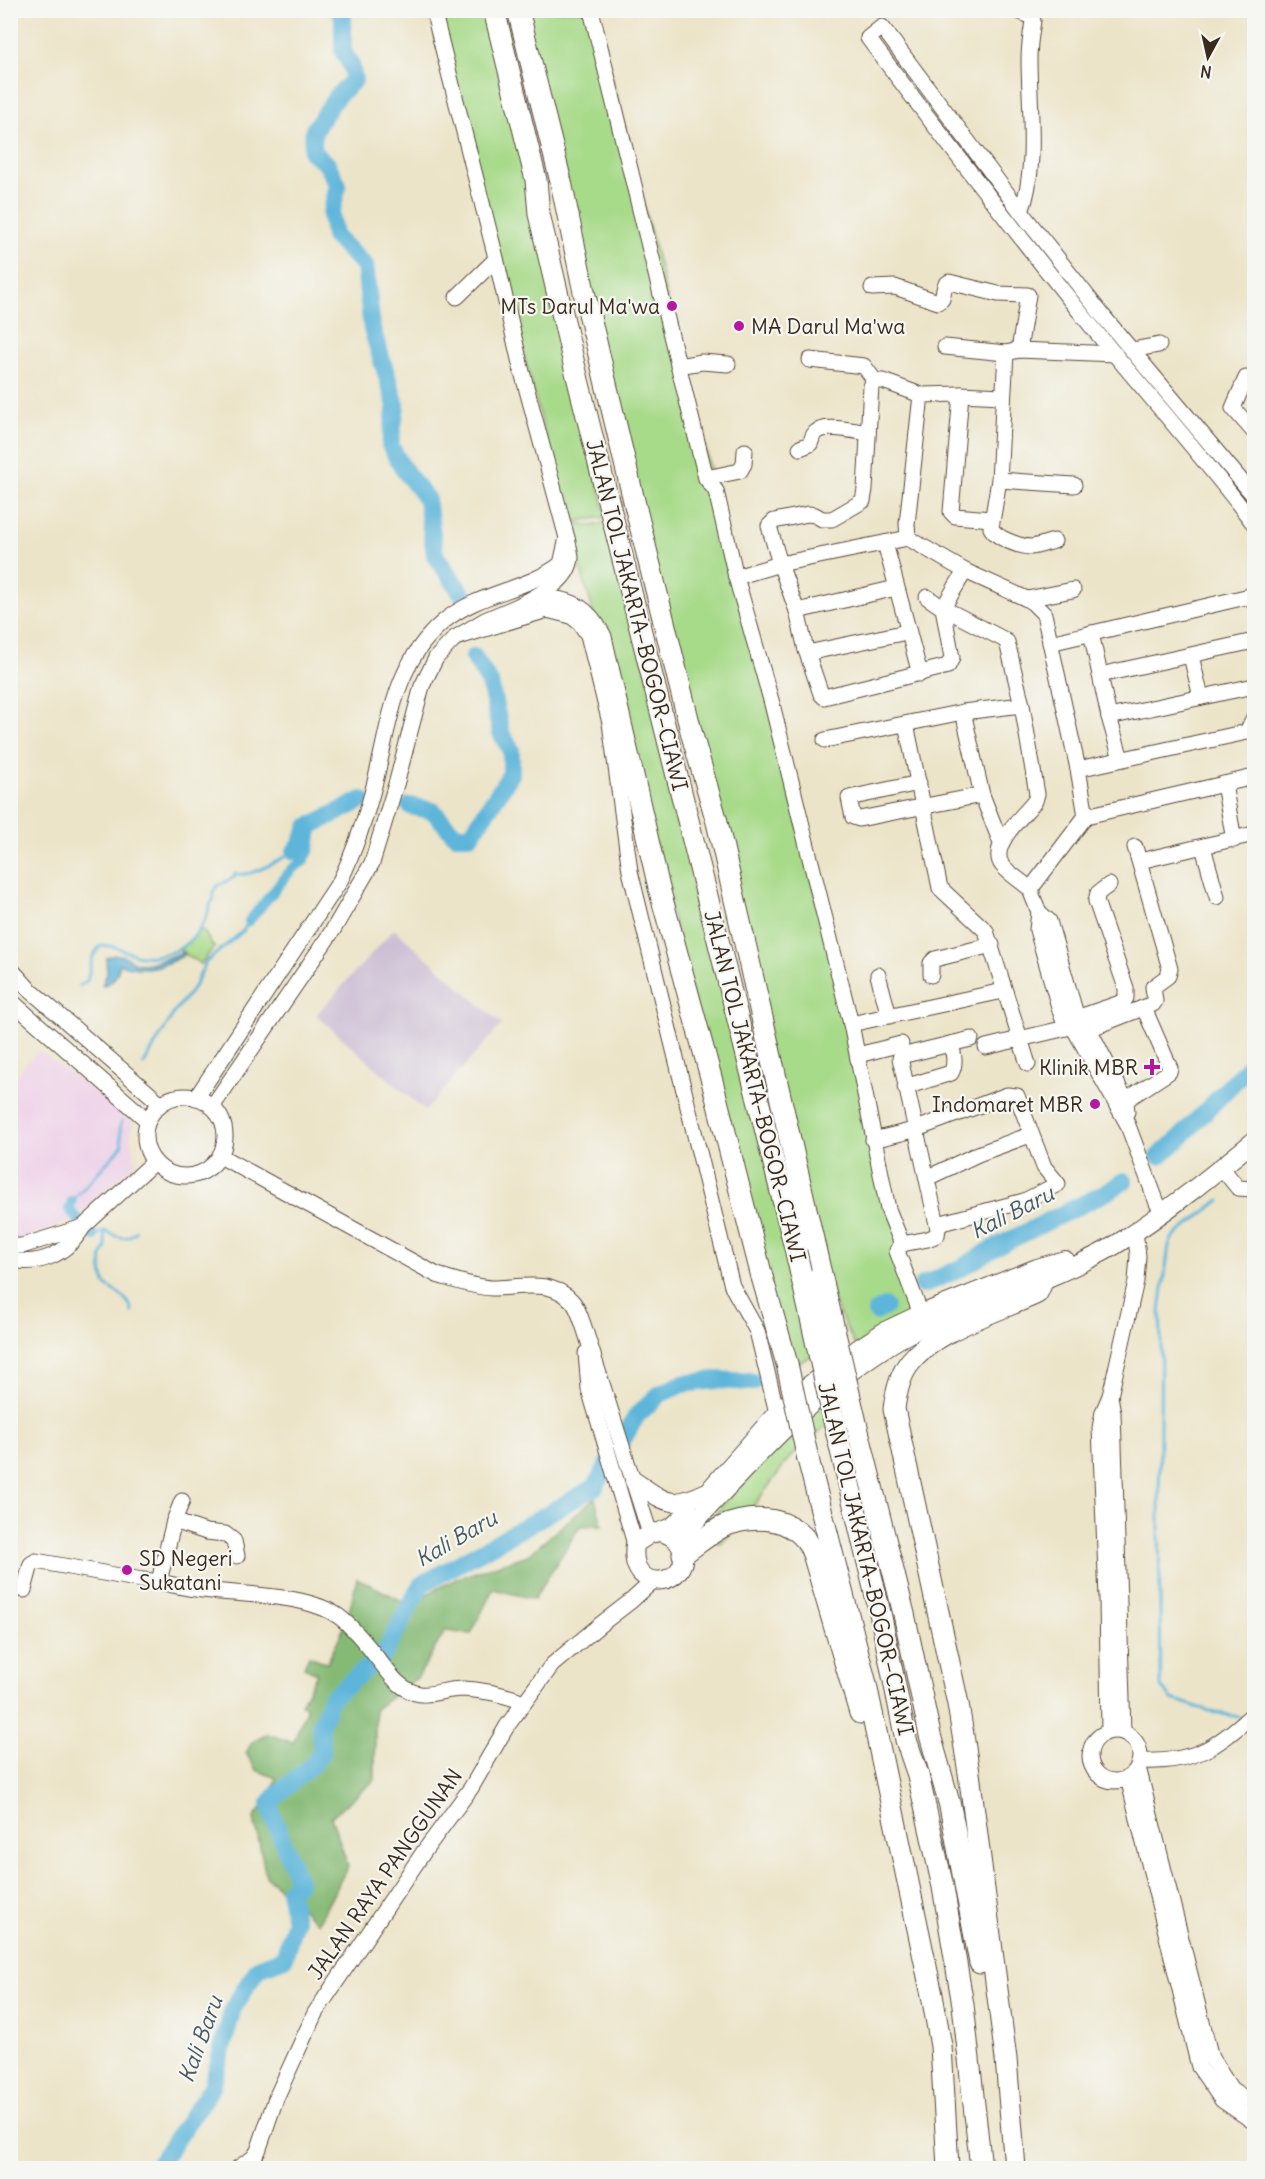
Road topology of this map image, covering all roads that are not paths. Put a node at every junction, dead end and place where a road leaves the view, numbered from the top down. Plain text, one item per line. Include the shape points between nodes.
1 (433, 10) edge
2 (494, 10) edge
3 (518, 10) edge
4 (591, 10) edge
5 (1016, 10) edge
6 (1021, 212) junction
7 (496, 259) junction
8 (873, 288) dead end
9 (457, 297) dead end
10 (1159, 345) dead end
11 (945, 347) dead end
12 (1132, 350) junction
13 (1012, 351) junction
14 (1115, 354) junction
15 (810, 360) dead end
16 (728, 364) dead end
17 (678, 366) junction
18 (1246, 378) dead end
19 (875, 381) junction
20 (962, 394) junction
21 (921, 395) junction
22 (1002, 396) junction
23 (1254, 432) edge
24 (868, 433) junction
25 (800, 448) dead end
26 (745, 451) dead end
27 (1226, 473) junction
28 (706, 478) junction
29 (999, 480) junction
30 (1074, 485) dead end
31 (1254, 496) edge
32 (991, 519) junction
33 (1254, 524) edge
34 (567, 538) junction
35 (908, 538) junction
36 (1054, 542) dead end
37 (885, 543) junction
38 (780, 564) junction
39 (965, 571) junction
40 (736, 577) junction
41 (896, 588) junction
42 (1073, 590) dead end
43 (1253, 596) edge
44 (927, 597) dead end
45 (1026, 599) junction
46 (545, 600) joint
47 (518, 606) junction
48 (943, 608) junction
49 (797, 611) junction
50 (907, 632) junction
51 (1091, 633) junction
52 (455, 639) junction
53 (1254, 641) edge
54 (1050, 643) junction
55 (806, 650) junction
56 (1191, 656) junction
57 (920, 674) junction
58 (1100, 675) junction
59 (1254, 686) edge
60 (1201, 697) junction
61 (1023, 705) junction
62 (963, 712) junction
63 (1109, 717) junction
64 (1254, 717) edge
65 (906, 724) junction
66 (387, 731) junction
67 (408, 735) junction
68 (825, 740) dead end
69 (1121, 759) junction
70 (1078, 769) junction
71 (1254, 777) edge
72 (920, 783) junction
73 (1224, 784) junction
74 (982, 795) junction
75 (924, 805) junction
76 (1086, 816) junction
77 (1254, 834) edge
78 (1234, 840) junction
79 (1001, 843) junction
80 (1203, 847) junction
81 (1109, 885) dead end
82 (1031, 890) junction
83 (1217, 897) dead end
84 (992, 945) junction
85 (10, 968) edge
86 (878, 975) dead end
87 (931, 975) dead end
88 (1003, 991) junction
89 (10, 1000) edge
90 (1144, 1008) junction
91 (889, 1016) junction
92 (851, 1024) junction
93 (1081, 1024) junction
94 (1019, 1039) junction
95 (971, 1040) dead end
96 (901, 1044) dead end
97 (950, 1044) junction
98 (986, 1047) dead end
99 (858, 1055) junction
100 (1028, 1064) dead end
101 (905, 1087) junction
102 (196, 1098) junction
103 (1122, 1103) junction
104 (161, 1104) junction
105 (212, 1107) junction
106 (148, 1121) junction
107 (914, 1130) junction
108 (1030, 1135) junction
109 (873, 1140) junction
110 (1254, 1141) edge
111 (220, 1156) junction
112 (154, 1162) junction
113 (1221, 1167) junction
114 (927, 1178) junction
115 (1254, 1189) edge
116 (1160, 1207) junction
117 (938, 1224) junction
118 (83, 1227) junction
119 (1135, 1232) junction
120 (41, 1240) junction
121 (10, 1246) edge
122 (899, 1247) junction
123 (10, 1260) edge
124 (44, 1260) junction
125 (1040, 1274) junction
126 (919, 1309) junction
127 (584, 1327) junction
128 (775, 1404) junction
129 (628, 1480) junction
130 (707, 1492) junction
131 (182, 1501) dead end
132 (174, 1521) junction
133 (648, 1536) junction
134 (680, 1547) junction
135 (237, 1556) dead end
136 (159, 1581) junction
137 (653, 1581) junction
138 (10, 1587) edge
139 (524, 1702) junction
140 (1254, 1713) edge
141 (1116, 1731) junction
142 (1136, 1769) junction
143 (887, 1783) junction
144 (1194, 2018) junction
145 (1254, 2104) edge
146 (1254, 2122) edge
147 (238, 2169) edge
148 (948, 2169) edge
149 (981, 2169) edge
150 (1005, 2169) edge
151 (1014, 2169) edge

1 - 7 street
2 - 149 highway, JALAN TOL JAKARTA–BOGOR–CIAWI, bridge via 536,180 539,214 574,364 796,1252 906,1740 918,1775 943,1887 963,2005
3 - 150 highway, JALAN TOL JAKARTA–BOGOR–CIAWI, bridge via 636,509 717,822 856,1423 950,1806 984,1987
4 - 17 street
5 - 6 street via 1033,21 1028,193
6 - 12 street
6 - 14 street via 882,27 868,38
7 - 9 street
7 - 34 street
8 - 13 street via 895,287 938,302 948,282 998,294 1028,295
10 - 12 street
11 - 13 street
12 - 27 street
13 - 14 street
13 - 22 street
14 - 27 street
15 - 19 street via 864,366
16 - 17 street
17 - 28 street
18 - 23 street via 1233,408
19 - 21 street
19 - 24 street via 871,386
20 - 21 street
20 - 22 street
20 - 32 street via 951,512 955,516
21 - 35 street
22 - 29 street
24 - 25 street via 827,428 818,430 810,444
24 - 38 street via 864,499 832,519 808,514 771,523
26 - 28 street via 740,471
27 - 31 street
27 - 33 street
28 - 40 street via 716,491
29 - 30 street
29 - 32 street
32 - 36 street via 994,534 1016,543 1031,547
34 - 47 street via 571,557 565,573 552,587
34 - 66 street via 561,564 548,574 472,603 444,621 417,650 397,691
35 - 37 street
35 - 39 street
37 - 38 street
37 - 41 street
38 - 40 street
38 - 49 street
39 - 45 street
39 - 48 street
40 - 92 street via 771,700
41 - 49 street
41 - 50 street
42 - 45 street
43 - 51 street
44 - 48 street
45 - 54 street via 1044,614
46 - 47 street
46 - 143 highway, bridge via 566,603 579,610 601,637 659,888 787,1364
47 - 52 street
48 - 57 street via 951,663
48 - 61 street via 1005,640
49 - 55 street
50 - 55 street via 812,652
50 - 57 street
51 - 54 street
51 - 58 street
52 - 67 street via 436,658 422,686
52 - 128 street via 547,610 571,616 588,635 610,723 630,871 732,1286 757,1331
53 - 56 street
54 - 70 street
55 - 57 street via 824,697
56 - 58 street
56 - 60 street
58 - 63 street
59 - 60 street
60 - 63 street
61 - 62 street
61 - 79 street via 1037,797
62 - 65 street
62 - 74 street
63 - 69 street
64 - 69 street via 1247,732
65 - 68 street
65 - 72 street
66 - 67 street
66 - 102 street via 358,840 340,881
67 - 105 street via 380,842 360,886
69 - 70 street
70 - 76 street
71 - 73 street
72 - 75 street
72 - 75 street via 848,800 858,819
73 - 76 street
73 - 78 street
74 - 75 street
74 - 79 street
75 - 84 street via 940,888 986,931
76 - 82 street
77 - 78 street
78 - 80 street
79 - 82 street via 1000,862
80 - 83 street
80 - 90 street via 1138,854 1170,969 1168,976 1153,987 1153,1004
81 - 93 street via 1098,893 1096,901 1126,998
82 - 93 street via 1038,912 1037,930 1061,1014 1063,1019
84 - 87 street via 936,959 931,963
84 - 88 street
85 - 104 street
86 - 91 street
88 - 91 street
88 - 94 street
89 - 106 street
90 - 93 street
90 - 103 street via 1170,1068
91 - 92 street
92 - 99 street
93 - 94 street
93 - 103 street
94 - 98 street
94 - 100 street
95 - 97 street
96 - 99 street
97 - 101 street via 954,1053 951,1073
97 - 101 street via 901,1056
99 - 109 street
101 - 107 street
102 - 104 street via 172,1098
102 - 105 street
103 - 116 street
104 - 106 street
105 - 111 street via 225,1132
106 - 112 street via 145,1142
107 - 108 street via 1012,1095 1017,1096
107 - 109 street
107 - 114 street
108 - 114 street
108 - 117 street via 1044,1167 1058,1184 1024,1201
109 - 122 street
110 - 113 main road
111 - 112 street via 213,1165 194,1175 172,1174
111 - 127 street via 437,1275 490,1288 542,1285 561,1292 574,1302
112 - 118 street
113 - 115 street via 1238,1188
113 - 116 main road
114 - 117 street
116 - 119 main road
117 - 122 street via 937,1235
118 - 120 street
118 - 124 street via 76,1239
119 - 125 main road
119 - 141 street via 1136,1281 1100,1428
120 - 121 street
120 - 124 street
122 - 126 street
123 - 124 street
125 - 126 main road
125 - 134 main road via 881,1350 808,1405 770,1442
125 - 151 highway via 1037,1293 932,1342 909,1364 900,1379 894,1408 958,1704 969,1773 1006,2059
126 - 128 main road via 859,1347 796,1395
127 - 129 street via 611,1410
127 - 129 street via 589,1389 599,1427
128 - 130 main road
129 - 130 main road via 669,1502 688,1501
129 - 133 street
130 - 133 main road via 675,1525
131 - 132 street
132 - 135 street via 225,1534 234,1541
132 - 136 street
133 - 134 main road via 668,1534
133 - 137 main road via 634,1555 636,1568
134 - 137 main road via 683,1562 675,1575
134 - 143 highway via 747,1519 778,1522 805,1539 814,1557 857,1705
136 - 138 street via 36,1561 31,1564 24,1590
136 - 139 street via 320,1606 342,1619 405,1689 432,1695 470,1690
137 - 139 street, JALAN RAYA PANGGUNAN via 552,1665
139 - 147 street, JALAN RAYA PANGGUNAN via 471,1788 315,2013 276,2098 258,2151
140 - 142 street via 1231,1734 1199,1754
141 - 142 street via 1135,1740 1141,1753
141 - 142 street via 1102,1734 1092,1744 1091,1766 1114,1781
142 - 144 street
143 - 148 highway via 932,1995 940,2046
144 - 145 street via 1211,2058 1231,2089
144 - 146 street via 1199,2067 1222,2100

